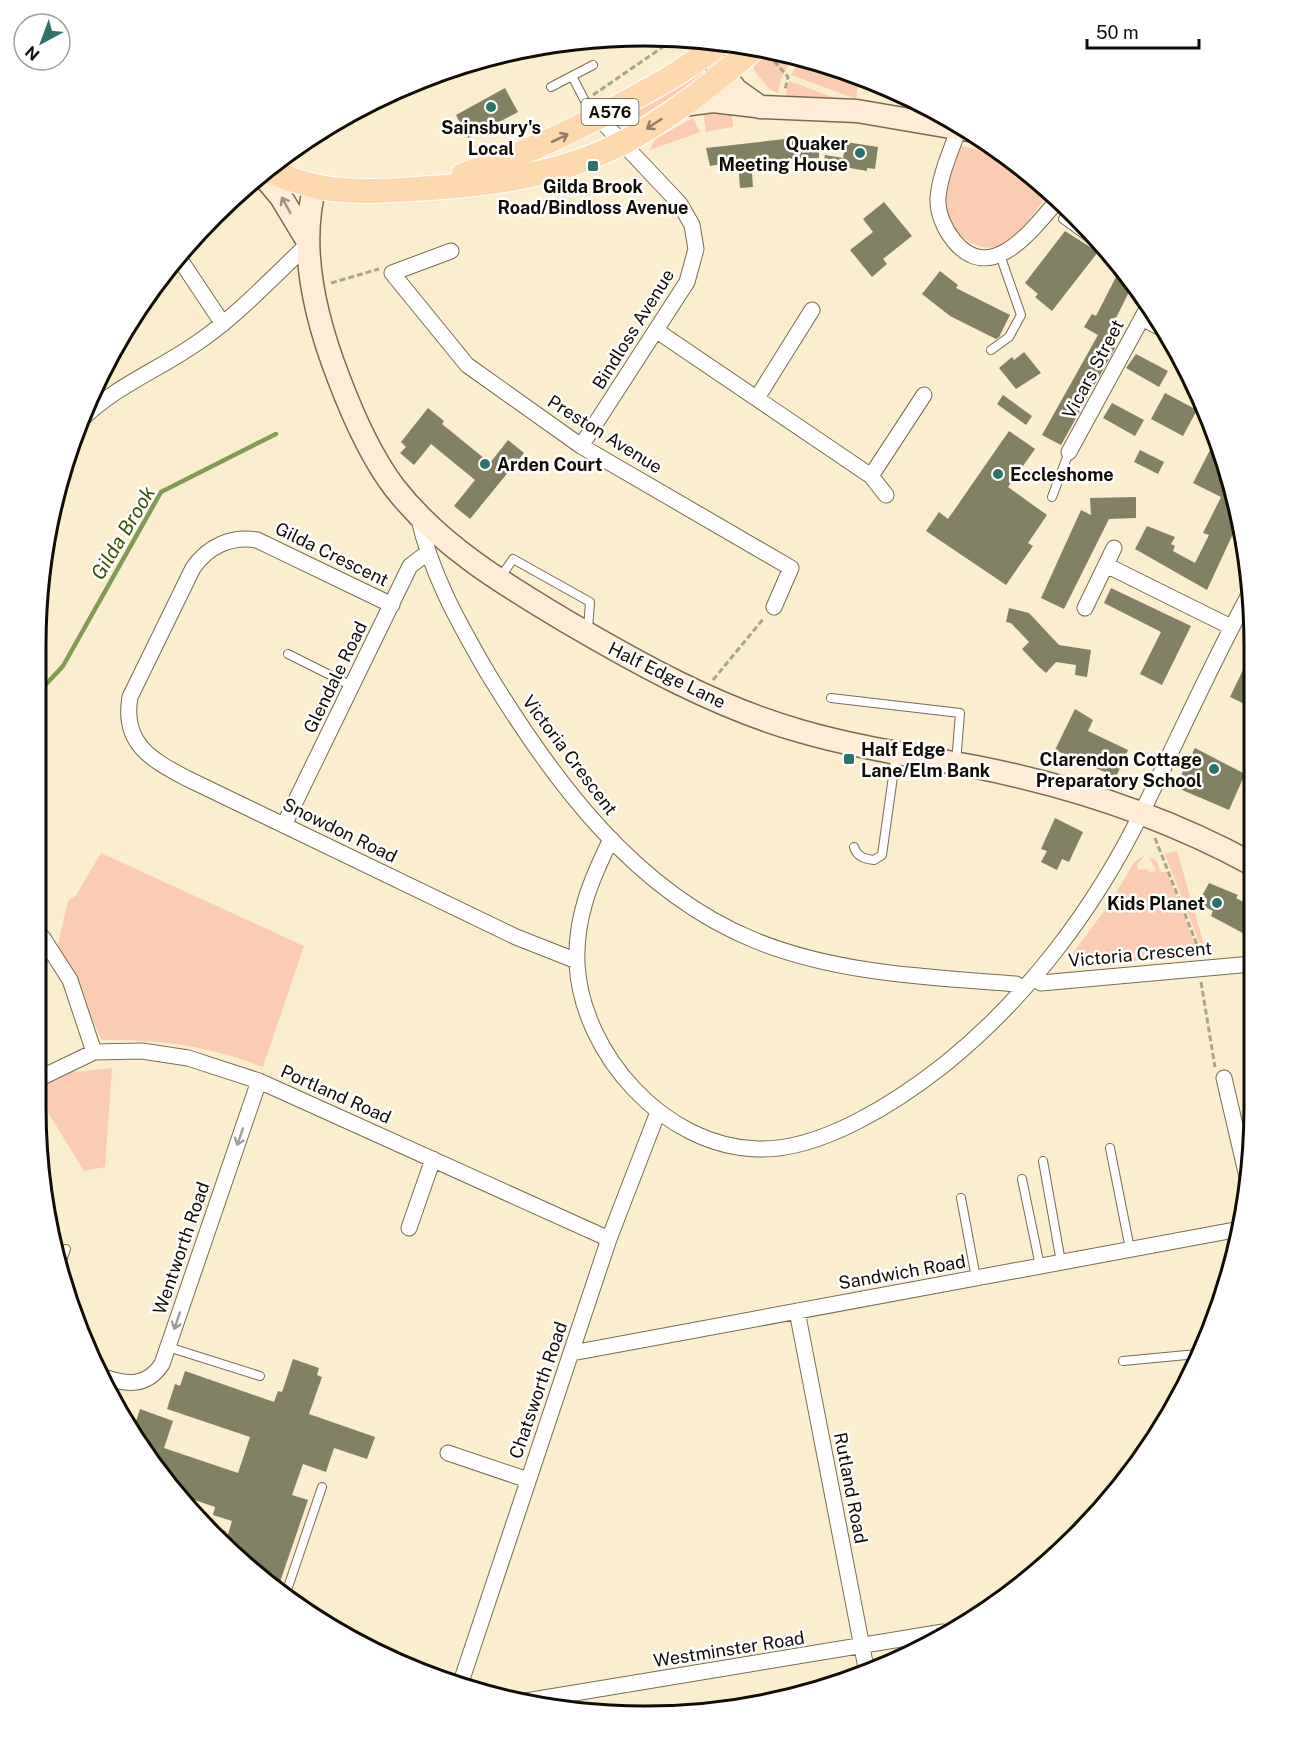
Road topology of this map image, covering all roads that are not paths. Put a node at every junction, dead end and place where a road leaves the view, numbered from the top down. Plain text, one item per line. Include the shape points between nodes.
1 (710, 51) edge
2 (716, 51) edge
3 (758, 57) edge
4 (593, 65) dead end
5 (723, 74) junction
6 (572, 76) junction
7 (551, 87) dead end
8 (683, 105) junction
9 (760, 107) junction
10 (592, 109) junction
11 (942, 125) edge
12 (960, 136) edge
13 (624, 142) junction
14 (277, 174) edge
15 (268, 181) edge
16 (315, 186) junction
17 (430, 188) junction
18 (1052, 207) edge
19 (308, 242) junction
20 (451, 251) dead end
21 (1000, 255) junction
22 (184, 265) edge
23 (812, 310) dead end
24 (1144, 313) edge
25 (223, 324) junction
26 (657, 331) junction
27 (991, 350) dead end
28 (924, 395) dead end
29 (757, 398) junction
30 (95, 409) edge
31 (581, 446) junction
32 (1069, 452) joint
33 (871, 476) junction
34 (886, 495) dead end
35 (1052, 497) dead end
36 (417, 512) junction
37 (1114, 548) dead end
38 (427, 553) junction
39 (1106, 565) junction
40 (392, 605) junction
41 (1243, 605) edge
42 (774, 608) road end
43 (1085, 608) dead end
44 (1231, 627) junction
45 (288, 654) dead end
46 (352, 686) junction
47 (130, 697) joint
48 (831, 698) dead end
49 (896, 754) junction
50 (956, 764) junction
51 (1142, 813) junction
52 (284, 825) junction
53 (611, 839) junction
54 (854, 847) dead end
55 (1244, 860) edge
56 (46, 943) edge
57 (577, 961) junction
58 (1244, 965) edge
59 (1034, 977) junction
60 (1023, 990) junction
61 (94, 1052) junction
62 (46, 1075) edge
63 (1224, 1078) road end
64 (259, 1081) junction
65 (658, 1112) junction
66 (1110, 1148) dead end
67 (1242, 1155) edge
68 (433, 1159) junction
69 (1043, 1161) dead end
70 (1022, 1179) dead end
71 (962, 1198) dead end
72 (410, 1228) dead end
73 (1231, 1231) edge
74 (609, 1239) junction
75 (66, 1249) dead end
76 (1130, 1249) junction
77 (65, 1252) edge
78 (1061, 1262) junction
79 (1040, 1266) junction
80 (976, 1278) junction
81 (797, 1311) junction
82 (168, 1347) junction
83 (572, 1353) junction
84 (1191, 1355) edge
85 (1123, 1360) dead end
86 (260, 1376) dead end
87 (112, 1379) edge
88 (448, 1453) dead end
89 (528, 1480) junction
90 (322, 1487) dead end
91 (288, 1587) edge
92 (926, 1635) edge
93 (862, 1647) junction
94 (865, 1664) edge
95 (462, 1677) edge
96 (550, 1697) edge

1 - 10 main road, A576 via 689,67
2 - 5 main road
3 - 5 main road, A576
4 - 6 lane
5 - 8 main road, A576
5 - 9 main road via 742,96
6 - 7 lane
6 - 10 lane
8 - 9 main road via 713,101
8 -> 13 main road, A576
9 - 11 main road via 857,111
10 - 13 street, Bindloss Avenue
17 -> 10 main road, A576 via 526,153
12 - 21 street via 942,179 940,214 945,228 963,250 985,257
13 - 17 main road, A576 via 552,169 472,186
13 - 26 street, Bindloss Avenue via 680,204 695,237 692,272
14 - 16 main road, A576
19 -> 15 main road via 281,196
16 - 17 main road, A576 via 386,192
16 - 19 main road, Half Edge Lane via 308,215
18 - 21 street via 1024,239
19 - 25 street
19 - 36 main road, Half Edge Lane via 314,288 333,364 356,421 387,477
20 - 31 street, Preston Avenue via 392,273 467,365
21 - 27 lane via 1021,315 1009,337
22 - 25 street
23 - 29 street
24 - 32 street, Vicars Street
25 - 30 street
26 - 29 street
26 - 31 street, Bindloss Avenue
28 - 33 street
29 - 33 street
31 - 42 street, Preston Avenue via 791,568
32 - 35 lane
33 - 34 street
36 - 38 street, Victoria Crescent
36 - 49 main road, Half Edge Lane via 498,581 641,666 798,731
37 - 39 street
38 - 40 street, Glendale Road via 411,566
38 - 53 street, Victoria Crescent via 467,637 507,704 567,789
39 - 43 street
39 - 44 street
40 - 46 street, Glendale Road
40 - 47 street, Gilda Crescent via 270,544 246,538 224,543 204,555 194,568
41 - 44 street
44 - 51 street
45 - 46 lane
46 - 52 street, Glendale Road
47 - 52 street, Snowdon Road via 132,731 151,758
48 - 50 lane via 960,713
49 - 50 main road, Half Edge Lane
49 - 54 lane via 882,855 874,860 865,859
50 - 51 main road, Half Edge Lane via 1062,788
51 - 55 main road, Half Edge Lane
51 - 59 street via 1094,896
52 - 57 street, Snowdon Road via 516,938
53 - 57 street via 587,889
53 - 60 street, Victoria Crescent via 663,886 697,910 774,948 850,968 1016,984
56 - 61 street via 70,980
57 - 65 street via 584,1000 609,1055 626,1080
58 - 59 street, Victoria Crescent via 1041,983
59 - 60 street
60 - 65 street via 962,1049 916,1085 821,1136 778,1148 757,1149 698,1134
61 - 62 street, Portland Road
61 - 64 street, Portland Road via 141,1051 188,1058
63 - 67 street
64 - 68 street, Portland Road
64 -> 82 street, Wentworth Road
65 - 74 street, Chatsworth Road
66 - 76 lane
68 - 72 street
68 - 74 street, Portland Road
69 - 78 lane
70 - 79 lane
71 - 80 lane
73 - 76 street, Sandwich Road
74 - 83 street, Chatsworth Road
75 - 77 lane
76 - 78 street, Sandwich Road
78 - 79 street, Sandwich Road
79 - 80 street, Sandwich Road
80 - 81 street, Sandwich Road
81 - 83 street, Sandwich Road
81 - 93 street, Rutland Road
82 - 86 lane
82 - 87 street, Wentworth Road via 156,1373 147,1380 135,1384
83 - 89 street, Chatsworth Road
84 - 85 lane
88 - 89 street
89 - 95 street, Chatsworth Road
90 - 91 lane
92 - 93 street, Westminster Road
93 - 94 street, Rutland Road
93 - 96 street, Westminster Road

